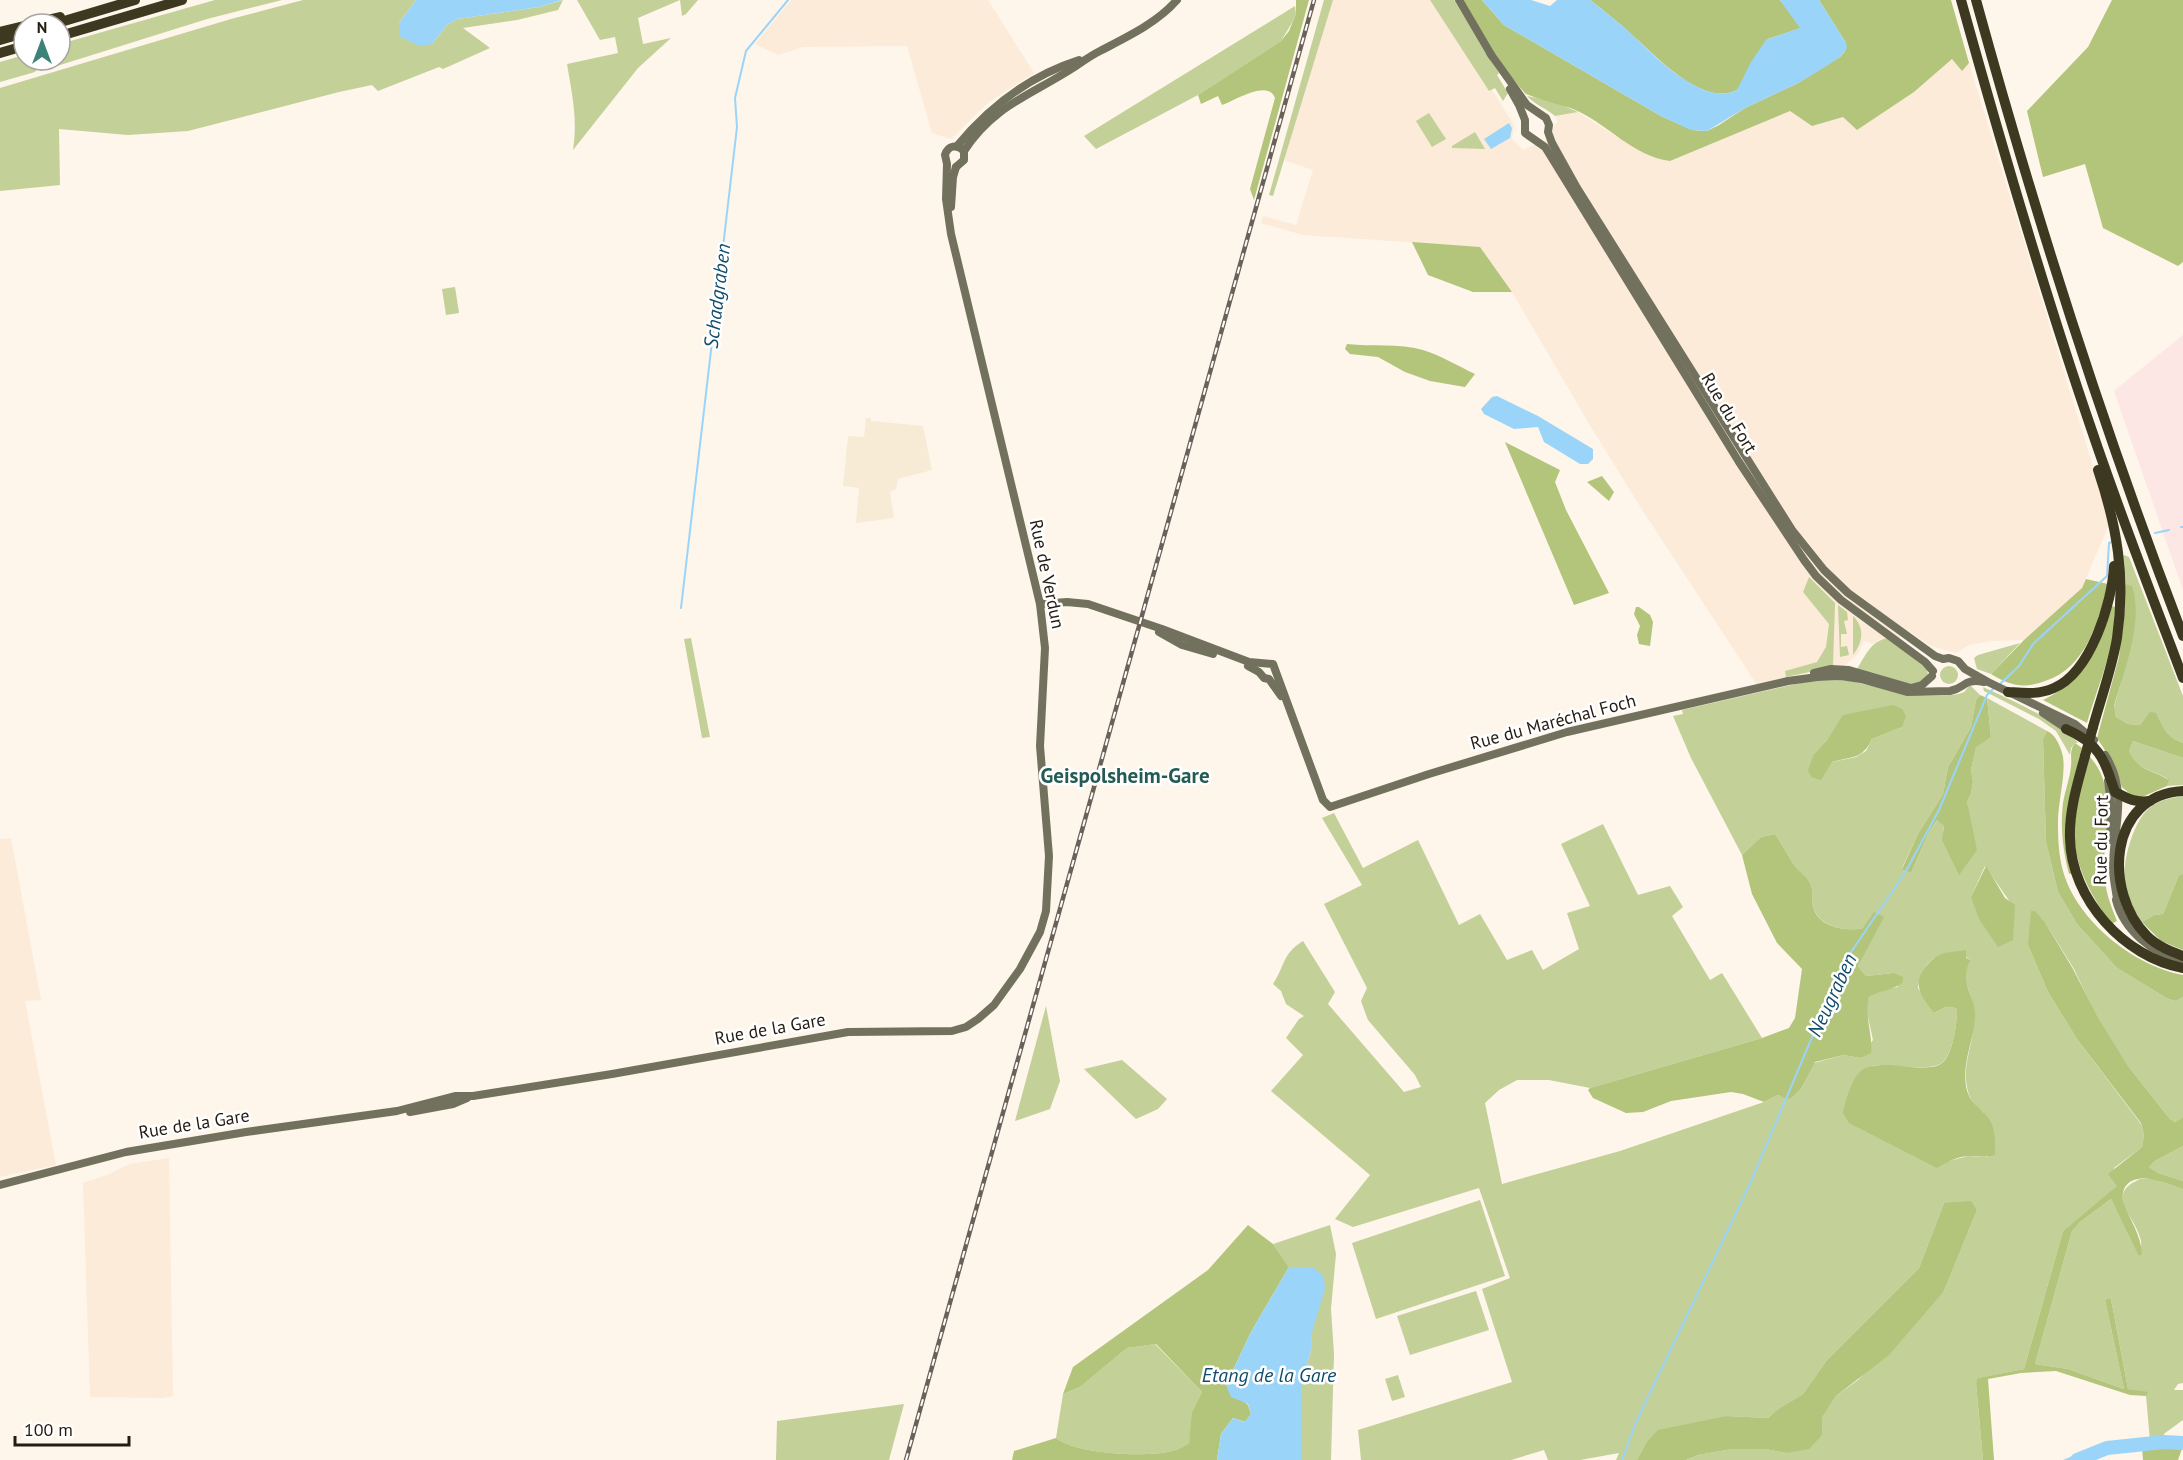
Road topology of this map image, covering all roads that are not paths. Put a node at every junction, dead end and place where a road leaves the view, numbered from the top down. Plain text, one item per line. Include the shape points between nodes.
1 (182, 0) edge
2 (1177, 0) edge
3 (1459, 0) edge
4 (1961, 0) edge
5 (1976, 0) edge
6 (131, 1) edge
7 (108, 8) junction
8 (72, 15) edge
9 (72, 19) edge
10 (72, 32) edge
11 (1490, 53) junction
12 (1539, 114) junction
13 (1525, 120) junction
14 (1548, 132) junction
15 (1536, 139) junction
16 (960, 149) junction
17 (952, 165) junction
18 (2084, 408) junction
19 (2117, 539) junction
20 (1040, 604) junction
21 (2183, 636) edge
22 (1943, 659) junction
23 (1261, 668) junction
24 (1965, 669) junction
25 (1276, 672) junction
26 (1933, 673) junction
27 (2183, 678) edge
28 (1269, 679) junction
29 (1788, 681) junction
30 (1988, 682) junction
31 (1963, 684) junction
32 (1944, 690) junction
33 (2005, 690) junction
34 (1288, 707) junction
35 (2066, 729) junction
36 (2183, 790) edge
37 (2118, 794) junction
38 (2150, 801) junction
39 (2118, 904) junction
40 (1034, 943) joint
41 (2183, 956) edge
42 (2183, 961) edge
43 (2183, 968) edge
44 (0, 1185) edge

1 - 10 highway
2 - 16 main road via 1150,23 1011,94 980,119
3 - 11 main road, Rue du Fort
4 - 18 highway via 2004,154
5 - 21 highway via 2092,385
6 - 7 highway
7 - 8 highway
7 - 9 highway
11 - 12 main road, Rue du Fort via 1527,105
11 - 13 main road, Rue du Fort
12 - 13 main road
12 - 14 main road, Rue du Fort via 1549,122
13 - 15 main road, Rue du Fort via 1525,133
14 - 15 main road
14 - 22 main road, Rue du Fort via 1562,163 1792,530 1848,593
15 - 26 main road, Rue du Fort via 1739,462 1816,576 1841,600 1925,662
16 - 17 main road via 965,158 963,163
16 - 17 main road via 950,147 945,152
17 - 20 main road, Rue de Verdun via 946,199 953,246
18 - 19 highway via 2084,426
18 - 27 highway
19 - 33 highway via 2107,606 2084,660 2056,688 2033,694
19 - 43 highway, bridge via 2117,638 2074,799 2072,856 2081,885 2100,917 2140,953
20 - 23 main road via 1081,603
20 - 40 main road, Rue de Verdun via 1045,648 1040,746 1049,856 1046,911
22 - 24 main road, Rue du Fort via 1953,659
22 - 26 main road
23 - 25 main road via 1273,664
23 - 28 main road via 1262,677
24 - 30 main road, Rue du Fort
24 - 31 main road
25 - 28 main road
25 - 34 main road
26 - 29 main road, Rue du Maréchal Foch via 1922,685 1911,688 1847,669 1825,670
26 - 32 main road, Rue du Fort via 1936,685
28 - 34 main road
29 - 32 main road, Rue du Maréchal Foch via 1841,676 1907,692
29 - 34 main road, Rue du Maréchal Foch via 1567,732 1330,807 1323,800
30 - 31 main road
30 - 33 main road, Rue du Fort
31 - 32 main road via 1955,690
33 - 35 main road, Rue du Fort
33 - 37 main road, Rue du Fort via 2088,734 2112,766
35 - 37 highway via 2084,737 2099,754
35 - 39 main road, Rue du Fort via 2090,749 2108,781 2109,871
36 - 38 highway
37 - 38 highway via 2129,800
37 - 39 main road, Rue du Fort via 2114,871
38 - 41 highway via 2136,813 2125,832 2118,870 2121,893 2137,925 2149,938
39 - 42 main road, Rue du Fort via 2142,941 2164,956
40 - 44 main road, Rue de la Gare via 994,1005 958,1030 848,1032 472,1096 415,1112 397,1111 126,1152

